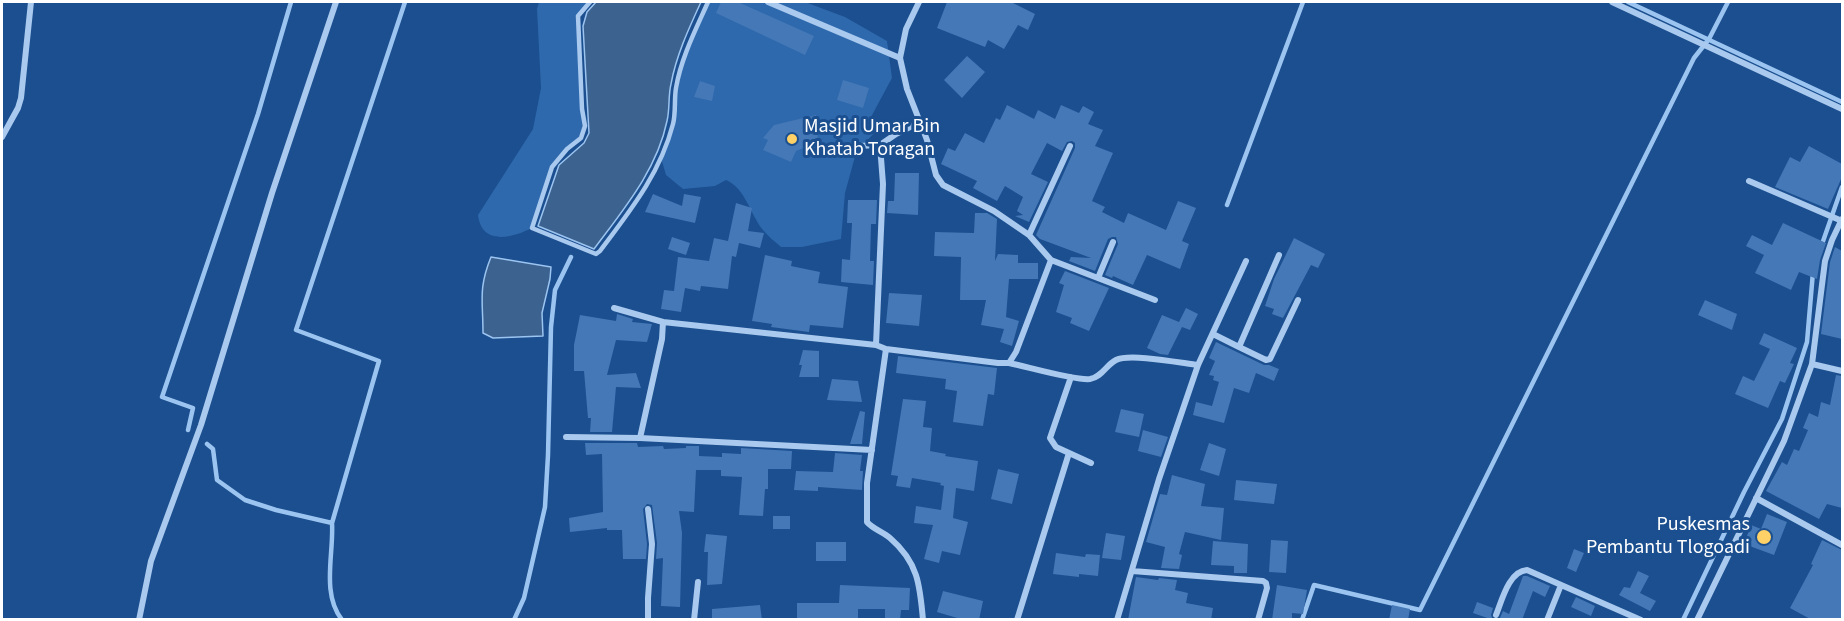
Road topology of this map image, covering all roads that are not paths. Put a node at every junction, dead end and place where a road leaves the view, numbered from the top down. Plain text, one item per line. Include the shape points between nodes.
1 (31, 2) edge
2 (336, 2) edge
3 (590, 2) edge
4 (708, 2) edge
5 (768, 2) edge
6 (919, 2) edge
7 (1612, 2) edge
8 (900, 58) junction
9 (1842, 109) edge
10 (920, 122) junction
11 (2, 137) edge
12 (880, 146) junction
13 (1070, 146) dead end
14 (813, 148) dead end
15 (1749, 181) dead end
16 (1842, 220) edge
17 (1029, 235) junction
18 (1113, 242) dead end
19 (1279, 255) dead end
20 (1051, 260) junction
21 (1246, 261) dead end
22 (1098, 278) junction
23 (1155, 300) dead end
24 (1298, 300) dead end
25 (614, 308) dead end
26 (663, 322) junction
27 (1213, 334) junction
28 (876, 345) junction
29 (1239, 347) junction
30 (886, 349) junction
31 (1009, 363) junction
32 (1812, 364) junction
33 (1198, 365) junction
34 (1842, 372) edge
35 (1071, 377) junction
36 (566, 437) dead end
37 (640, 438) junction
38 (872, 450) junction
39 (1069, 453) junction
40 (1091, 463) dead end
41 (1756, 498) junction
42 (648, 508) dead end
43 (1842, 545) edge
44 (1132, 571) junction
45 (698, 582) dead end
46 (1561, 585) junction
47 (1496, 615) dead end
48 (139, 620) edge
49 (648, 620) edge
50 (694, 620) edge
51 (923, 620) edge
52 (1017, 620) edge
53 (1117, 620) edge
54 (1258, 620) edge
55 (1548, 620) edge
56 (1641, 620) edge
57 (1697, 620) edge

1 - 11 street via 21,98
2 - 48 street via 201,425 151,561
3 - 4 lane via 578,16 585,126 581,138 552,167 532,228 596,254 644,192 661,158 673,123 681,68
5 - 8 street
6 - 8 street via 906,29
7 - 9 street
8 - 10 street
10 - 12 street
10 - 17 street via 936,175 943,185 994,211
12 - 14 street
12 - 28 street via 883,184
13 - 17 street
15 - 16 street
16 - 32 street via 1825,261
17 - 20 street
18 - 22 street
19 - 29 street
20 - 22 street
20 - 31 street
21 - 27 street
22 - 23 street
24 - 29 street via 1270,359
25 - 26 street
26 - 28 street
26 - 37 street
27 - 29 street
27 - 33 street
28 - 30 street
30 - 31 street
30 - 38 street
31 - 35 street
32 - 34 street
32 - 41 street via 1784,441
33 - 35 street via 1117,359 1090,379
33 - 44 street
35 - 39 street via 1050,438 1056,447
36 - 37 street
37 - 38 street
38 - 51 street via 867,522 906,552 916,572
39 - 40 street
39 - 52 street
41 - 43 street
41 - 57 street
42 - 49 street via 652,544
44 - 53 street
44 - 54 street via 1263,581 1267,588
45 - 50 street
46 - 47 street via 1535,573 1519,571
46 - 55 street
46 - 56 street

